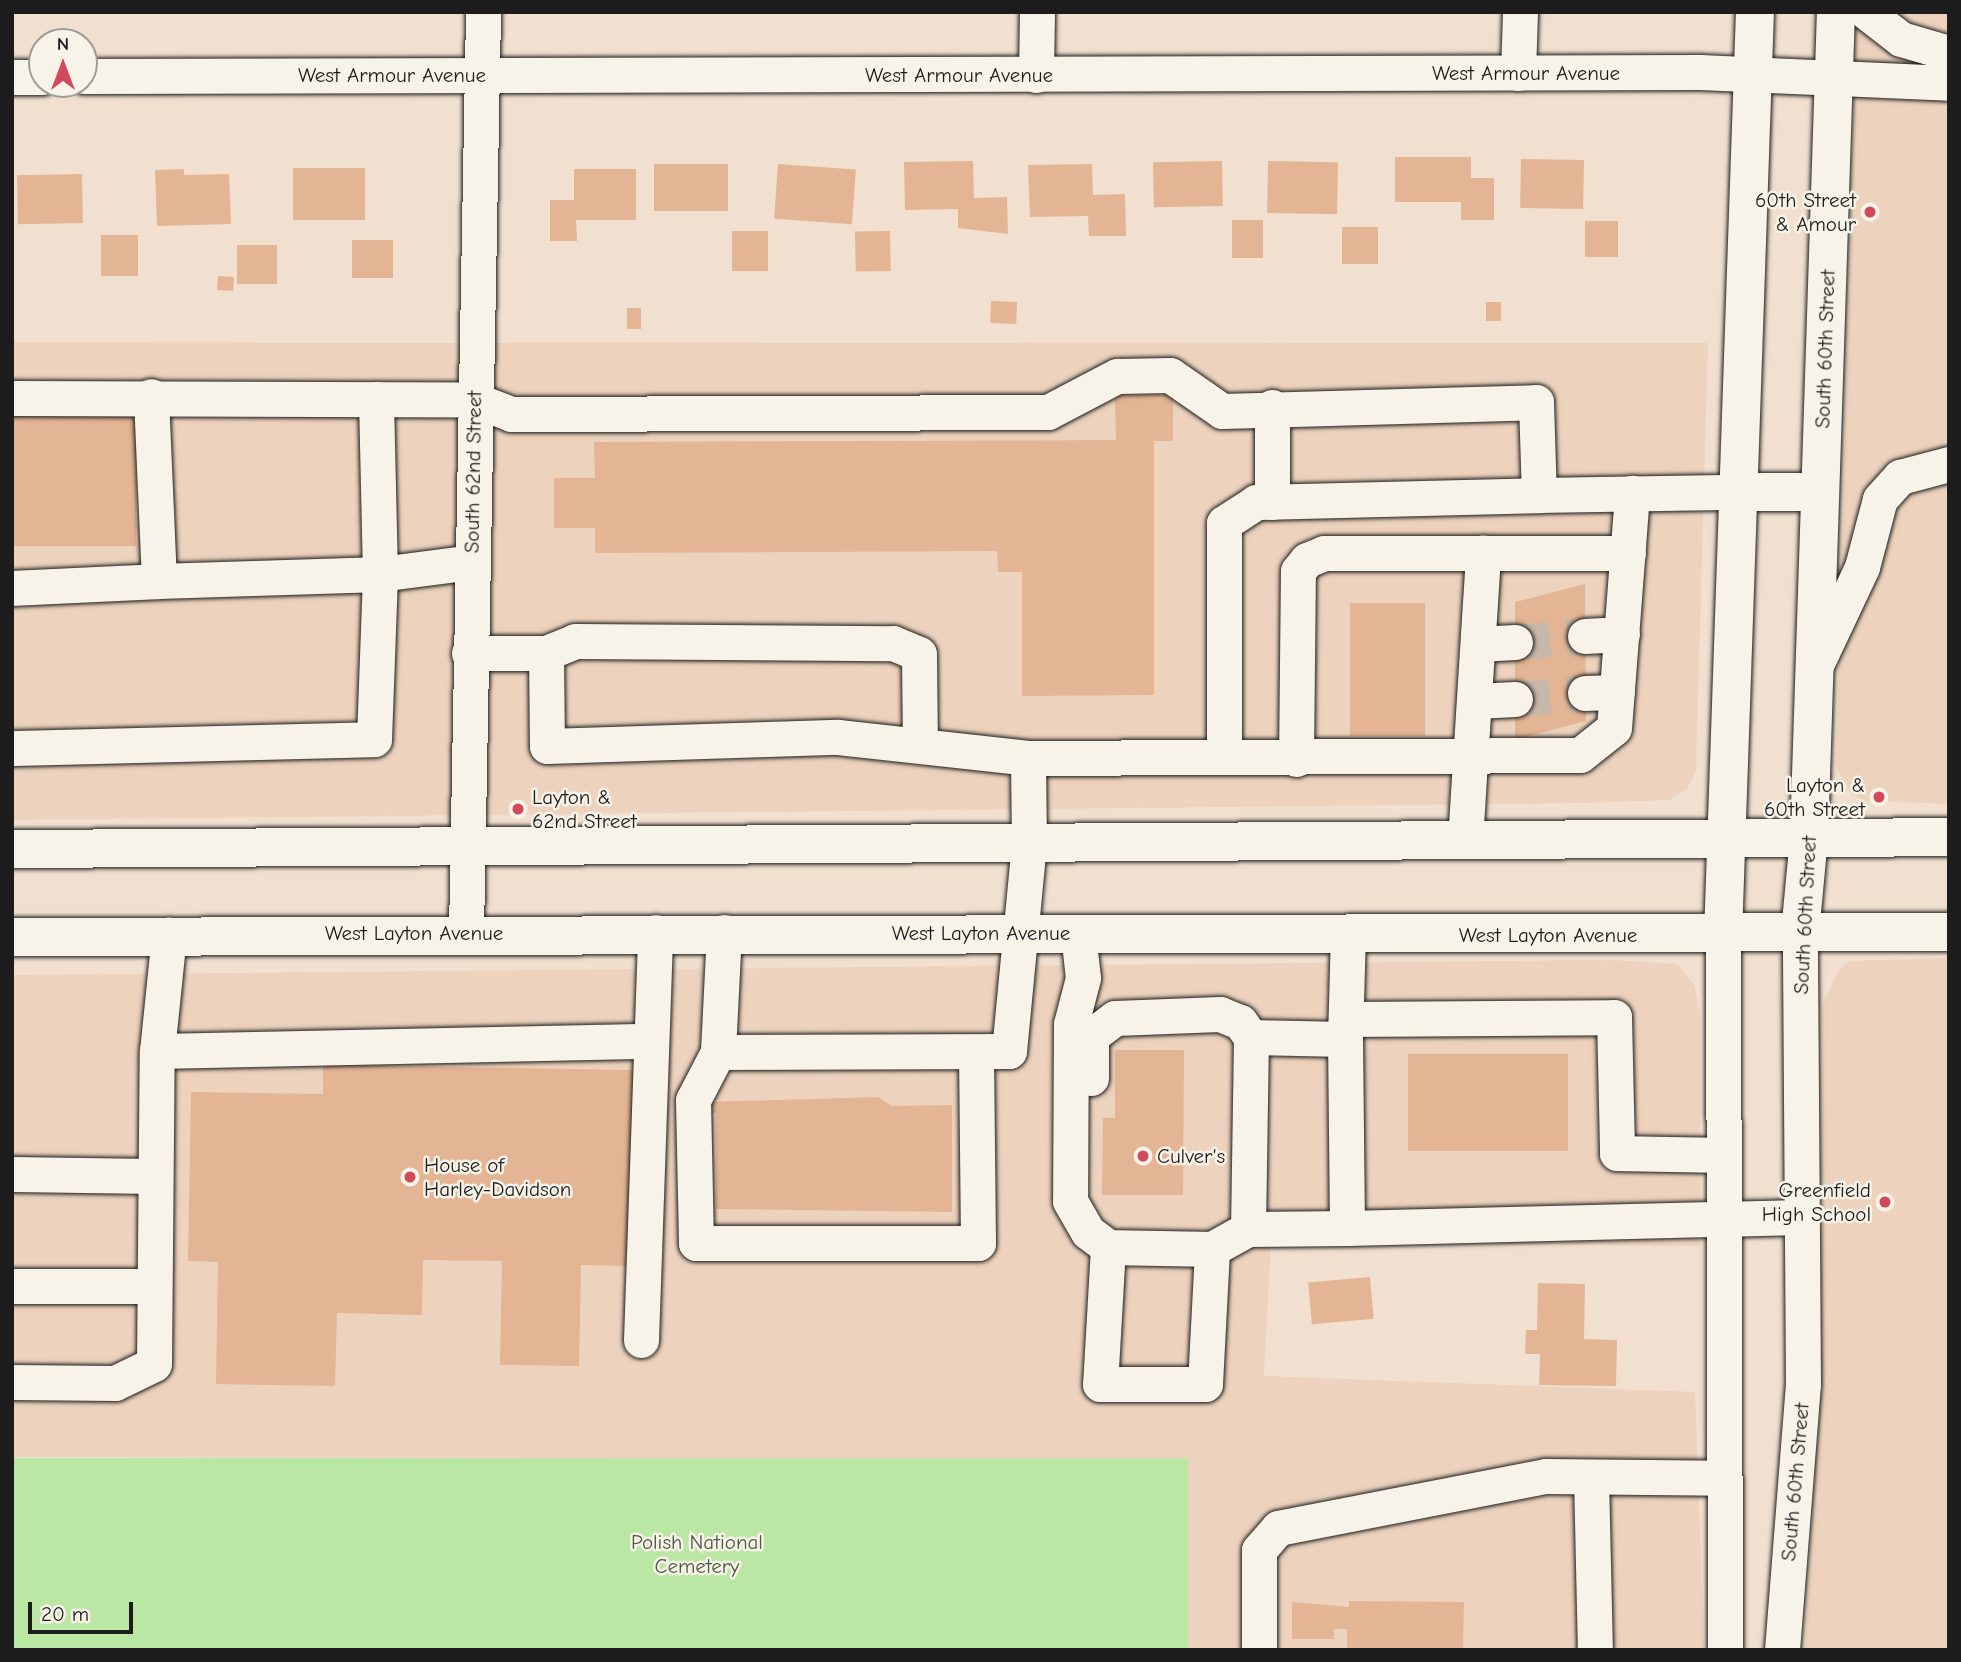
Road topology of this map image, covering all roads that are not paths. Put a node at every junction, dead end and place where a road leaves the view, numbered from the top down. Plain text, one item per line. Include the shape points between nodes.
1 (483, 12) edge
2 (1037, 12) edge
3 (1520, 12) edge
4 (1755, 12) edge
5 (1836, 12) edge
6 (1866, 12) edge
7 (1949, 53) edge
8 (1518, 73) junction
9 (483, 75) junction
10 (1036, 75) junction
11 (98, 76) edge
12 (1752, 79) junction
13 (1833, 82) junction
14 (1949, 83) edge
15 (152, 396) junction
16 (12, 398) edge
17 (376, 399) junction
18 (475, 400) junction
19 (1272, 407) junction
20 (1949, 464) edge
21 (1737, 492) junction
22 (1821, 492) junction
23 (1632, 493) junction
24 (1539, 495) junction
25 (1272, 502) junction
26 (1483, 553) junction
27 (1628, 553) junction
28 (472, 562) junction
29 (380, 574) junction
30 (159, 581) junction
31 (12, 588) edge
32 (1622, 634) junction
33 (1585, 636) tunnel mouth
34 (1515, 642) tunnel mouth
35 (1478, 644) junction
36 (469, 653) junction
37 (546, 653) junction
38 (1815, 667) junction
39 (1515, 699) tunnel mouth
40 (1475, 701) junction
41 (920, 744) junction
42 (12, 748) edge
43 (1224, 756) junction
44 (1028, 758) junction
45 (1472, 758) junction
46 (1296, 759) junction
47 (1809, 837) junction
48 (1949, 837) edge
49 (1723, 840) junction
50 (1465, 841) junction
51 (1029, 843) junction
52 (465, 845) junction
53 (12, 849) edge
54 (466, 932) junction
55 (654, 932) junction
56 (724, 932) junction
57 (1949, 932) edge
58 (1022, 933) junction
59 (1078, 933) junction
60 (1800, 933) junction
61 (1348, 934) junction
62 (169, 935) junction
63 (1723, 936) junction
64 (12, 937) edge
65 (1346, 1029) junction
66 (1251, 1037) junction
67 (651, 1041) junction
68 (157, 1051) junction
69 (718, 1052) junction
70 (976, 1052) junction
71 (1723, 1155) junction
72 (1070, 1161) junction
73 (12, 1174) edge
74 (155, 1176) junction
75 (1723, 1217) junction
76 (1802, 1217) junction
77 (1347, 1228) junction
78 (1248, 1229) junction
79 (1108, 1247) junction
80 (1212, 1249) junction
81 (12, 1286) edge
82 (154, 1286) junction
83 (641, 1340) dead end
84 (12, 1382) edge
85 (1591, 1477) junction
86 (1723, 1478) junction
87 (1259, 1650) edge
88 (1595, 1650) edge
89 (1725, 1650) edge
90 (1782, 1650) edge

1 - 9 street, South 62nd Street
2 - 10 street
3 - 8 street
4 - 12 main road
5 - 13 main road, South 60th Street
6 - 7 street via 1901,39
8 - 10 street, West Armour Avenue
8 - 12 street, West Armour Avenue via 1700,72
9 - 10 street, West Armour Avenue
9 - 11 street, West Armour Avenue
9 - 18 street, South 62nd Street
12 - 13 street, West Armour Avenue
12 - 21 main road
13 - 14 street, West Armour Avenue
13 - 22 main road, South 60th Street
15 - 16 street
15 - 17 street
15 - 30 street
17 - 18 street
17 - 29 street
18 - 19 street via 511,414 1048,412 1117,376 1170,375 1222,411
18 - 28 street, South 62nd Street
19 - 24 street via 1536,402
19 - 25 street
20 - 38 street via 1900,477 1880,499 1862,566
21 - 22 main road
21 - 23 street
21 - 49 main road
22 - 38 main road, South 60th Street
23 - 24 street
23 - 27 street
24 - 25 street
25 - 43 street via 1256,502 1224,523
26 - 27 street
26 - 35 street
26 - 46 street via 1324,552 1307,560 1298,571
27 - 32 street
28 - 29 street
28 - 36 street, South 62nd Street
29 - 30 street
29 - 42 street via 374,738
30 - 31 street
32 - 33 street
32 - 45 street via 1601,693 1614,728 1580,755
34 - 35 street
35 - 40 street
36 - 37 street
36 - 52 street, South 62nd Street
37 - 41 street via 547,746 838,737
37 - 41 street via 575,641 893,643 919,654
38 - 47 main road, South 60th Street
39 - 40 street
40 - 45 street
41 - 44 street
43 - 44 street
43 - 46 street
44 - 51 street
45 - 46 street
45 - 50 street
47 - 48 main road
47 - 49 main road
47 - 60 main road, South 60th Street
49 - 50 main road
49 - 63 main road
50 - 51 main road
51 - 52 main road
51 - 58 street
52 - 53 main road
52 - 54 street, South 62nd Street
54 - 55 main road, West Layton Avenue
54 - 62 main road, West Layton Avenue
55 - 56 main road, West Layton Avenue
55 - 67 street
56 - 58 main road, West Layton Avenue
56 - 69 street
57 - 60 main road, West Layton Avenue
58 - 59 main road, West Layton Avenue
58 - 70 street via 1009,1051
59 - 61 main road, West Layton Avenue
59 - 72 street via 1083,978 1071,1024
60 - 63 main road, West Layton Avenue
60 - 76 street, South 60th Street
61 - 63 main road, West Layton Avenue
61 - 65 street
62 - 64 main road, West Layton Avenue
62 - 68 street
63 - 71 street
65 - 66 street
65 - 71 street via 1614,1017 1617,1153
65 - 77 street
66 - 72 street via 1240,1022 1220,1014 1115,1017 1091,1036 1090,1133
66 - 78 street
67 - 68 street
67 - 83 street
68 - 74 street
69 - 70 street
69 - 70 street via 693,1100 696,1243 978,1243
71 - 75 street
72 - 79 street via 1070,1201 1088,1232
73 - 74 street
74 - 82 street
75 - 76 street
75 - 77 street via 1675,1224
75 - 86 street
76 - 90 street, South 60th Street via 1803,1384
77 - 78 street
78 - 80 street
79 - 80 street
79 - 80 street via 1100,1384 1205,1384
81 - 82 street
82 - 84 street via 154,1364 115,1383
85 - 86 street
85 - 87 street via 1532,1478 1278,1528 1259,1550
85 - 88 street
86 - 89 street

